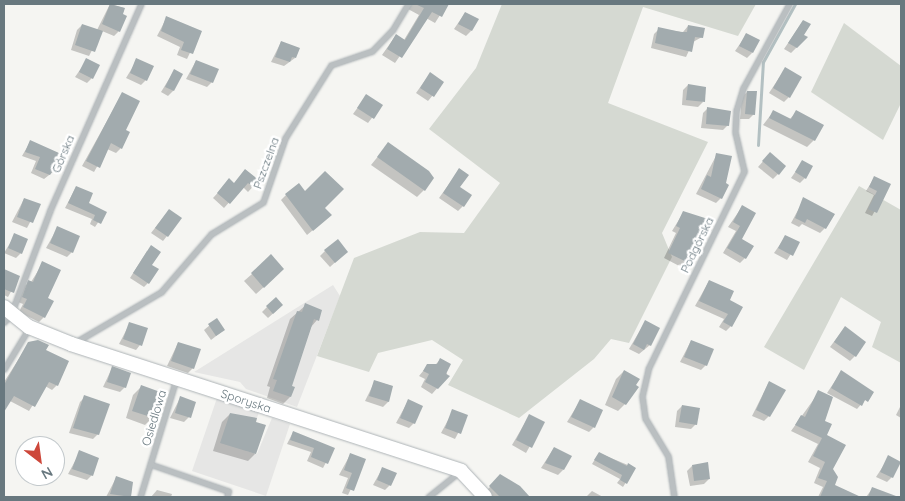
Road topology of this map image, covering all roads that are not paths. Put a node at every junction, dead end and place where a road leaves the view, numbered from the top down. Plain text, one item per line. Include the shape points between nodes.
1 (141, 4) edge
2 (408, 4) edge
3 (789, 4) edge
4 (6, 314) edge
5 (29, 328) junction
6 (71, 344) junction
7 (4, 369) edge
8 (176, 378) junction
9 (150, 464) junction
10 (461, 472) junction
11 (140, 497) edge
12 (227, 497) edge
13 (428, 497) edge
14 (485, 497) edge
15 (674, 497) edge

1 - 4 street, Górska
2 - 6 street, Pszczelna via 393,29 372,51 331,64 285,138 263,202 211,234 161,292
3 - 15 street, Podgórska via 743,88 736,112 735,132 744,172 646,378 642,396 646,418 668,456
4 - 5 street, Sporyska
5 - 6 street, Sporyska
5 - 7 street
6 - 8 street, Sporyska
8 - 9 street, Osiedlowa
8 - 10 street, Sporyska
9 - 11 street, Osiedlowa
9 - 12 street, Osiedlowa via 228,491
10 - 13 street
10 - 14 street, Sporyska

